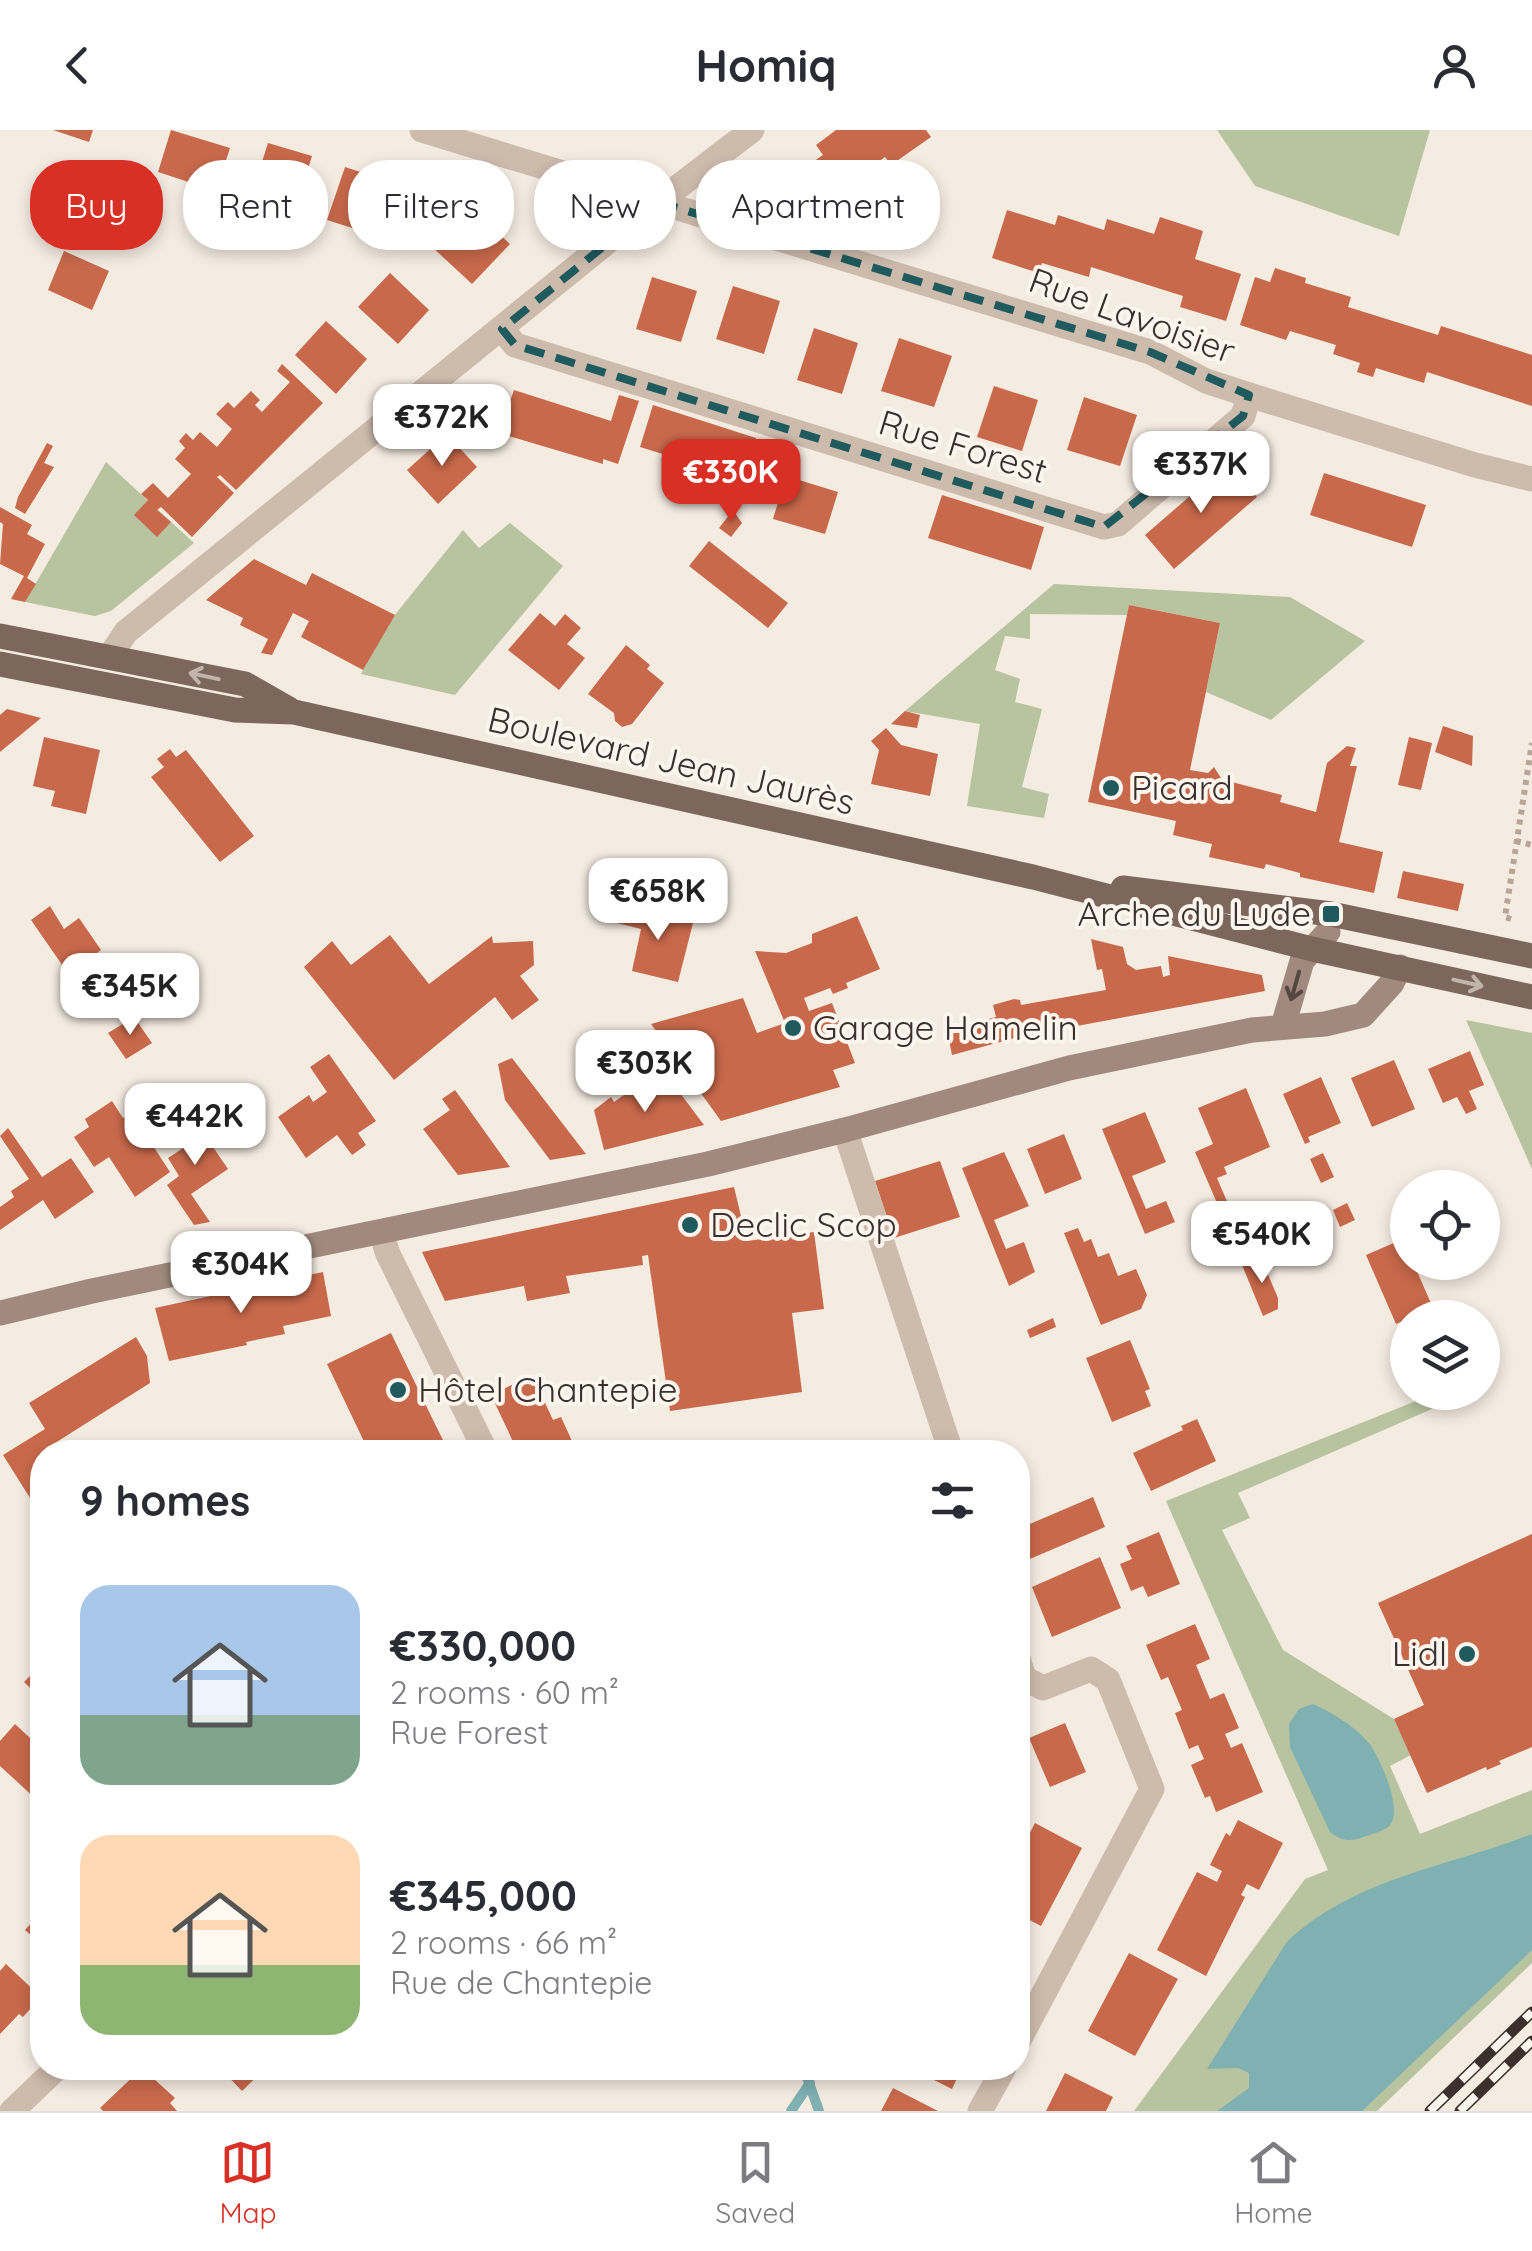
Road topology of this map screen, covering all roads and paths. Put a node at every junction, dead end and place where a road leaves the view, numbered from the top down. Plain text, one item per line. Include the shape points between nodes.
1 (422, 130) edge
2 (752, 130) edge
3 (534, 164) edge
4 (676, 188) edge
5 (676, 207) edge
6 (600, 250) edge
7 (502, 330) junction
8 (1249, 395) junction
9 (1532, 479) edge
10 (0, 636) edge
11 (110, 656) junction
12 (0, 664) edge
13 (294, 712) junction
14 (1532, 743) edge
15 (1527, 772) junction
16 (1532, 782) edge
17 (1516, 841) junction
18 (1532, 845) edge
19 (1034, 877) junction
20 (1505, 918) dead end
21 (1327, 932) junction
22 (1532, 956) edge
23 (1400, 968) junction
24 (1532, 997) edge
25 (1283, 1026) junction
26 (846, 1130) junction
27 (381, 1233) junction
28 (0, 1313) edge
29 (480, 1440) edge
30 (946, 1440) edge
31 (1030, 1681) edge
32 (1030, 2019) edge
33 (44, 2080) edge
34 (997, 2080) edge
35 (12, 2111) edge
36 (980, 2111) edge

1 - 3 street, Rue Lavoisier
2 - 4 street
5 - 8 street, Rue Lavoisier via 1150,352
6 - 7 street
7 - 8 street, Rue Forest via 514,345 1104,526 1118,524 1243,416
7 - 11 street via 126,632
8 - 9 street, Rue Lavoisier
10 - 11 main road, Boulevard Jean Jaurès
13 -> 11 main road, Boulevard Jean Jaurès via 245,684
12 - 13 main road, Boulevard Jean Jaurès via 234,710
13 - 19 main road, Boulevard Jean Jaurès
14 - 15 path
15 - 16 path
15 - 17 path
17 - 18 path
17 - 20 path
19 - 21 main road, Boulevard Jean Jaurès
19 - 21 main road, Boulevard Jean Jaurès
21 - 22 main road, Boulevard Jean Jaurès
21 - 23 main road, Boulevard Jean Jaurès
21 -> 25 street via 1302,961
23 -> 24 main road, Boulevard Jean Jaurès
23 - 25 street via 1364,1015
25 - 26 street via 1070,1068
26 - 27 street
26 - 30 street
27 - 28 street
27 - 29 street
31 - 32 street via 1042,1688 1090,1668 1108,1680 1152,1790
33 - 35 street
34 - 36 street

